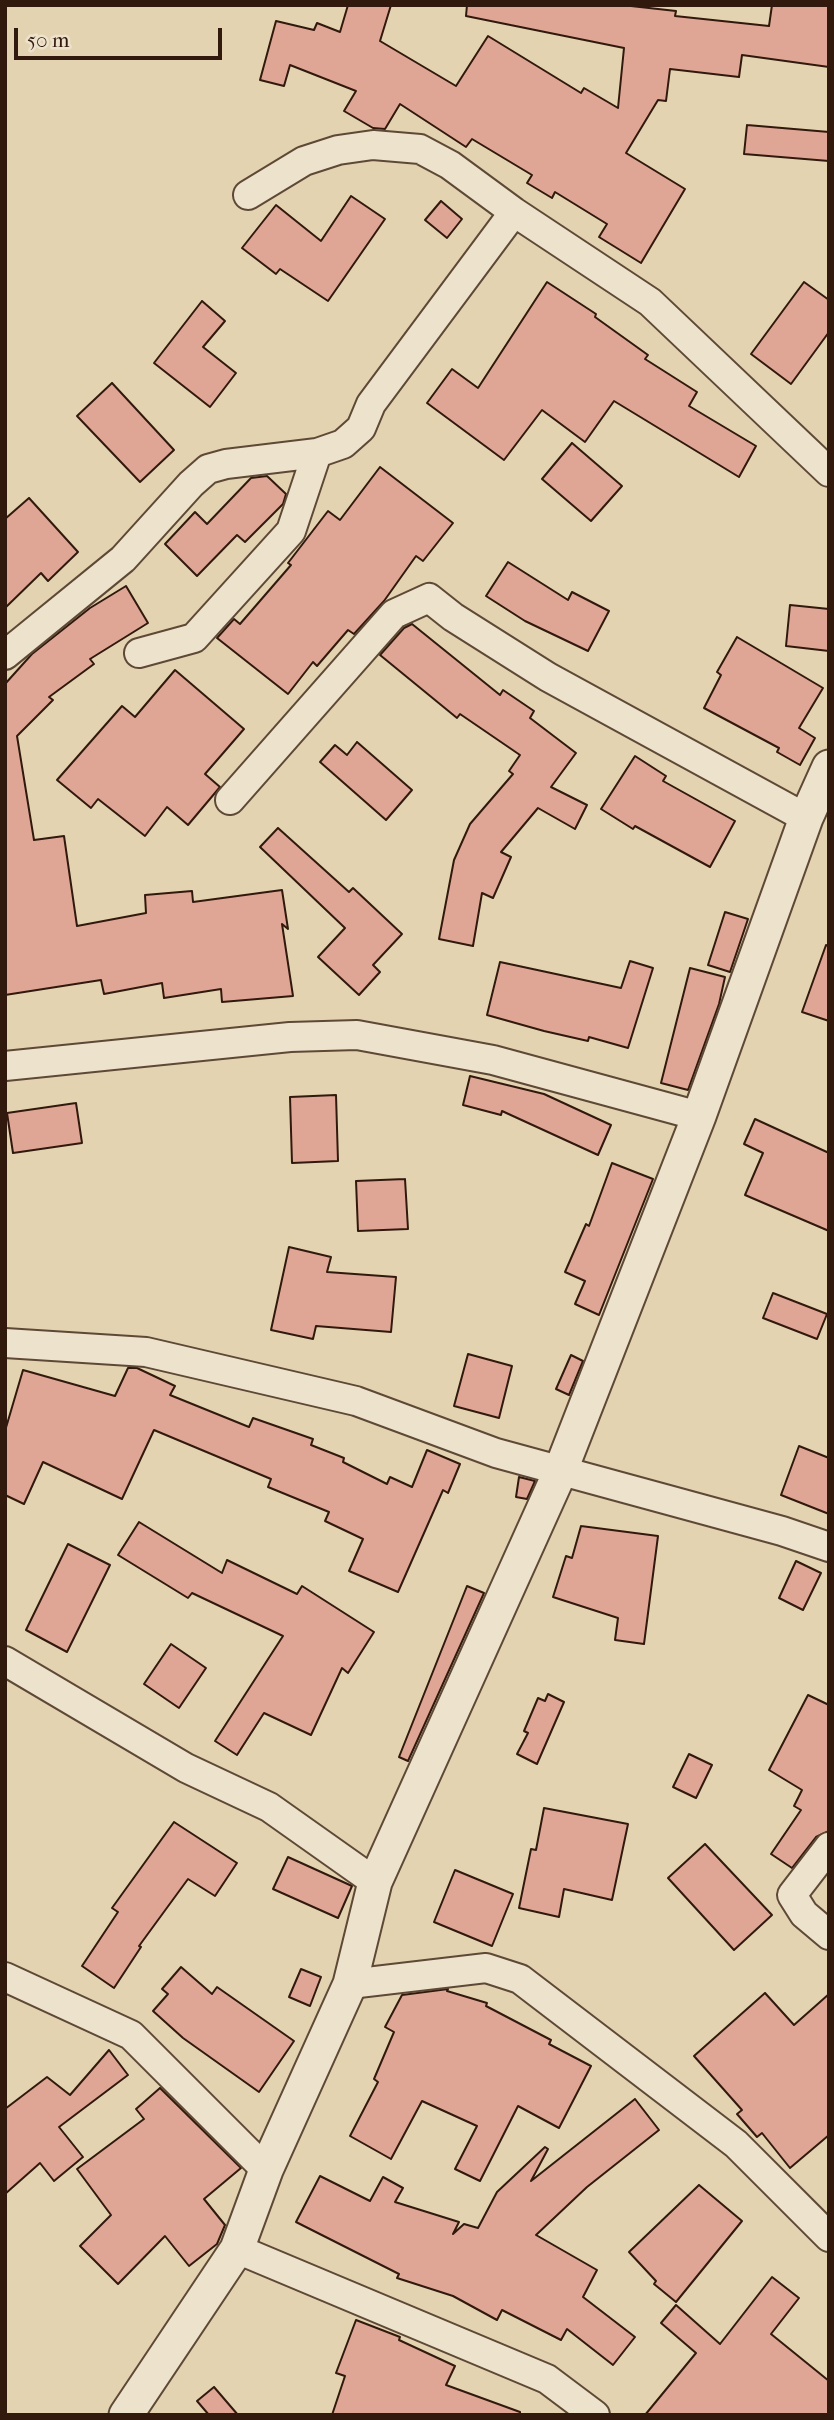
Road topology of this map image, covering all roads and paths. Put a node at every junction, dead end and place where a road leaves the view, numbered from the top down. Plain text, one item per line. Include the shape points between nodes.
1 (248, 195) dead end
2 (514, 212) junction
3 (317, 453) junction
4 (829, 472) edge
5 (139, 653) dead end
6 (5, 655) edge
7 (829, 767) edge
8 (230, 800) dead end
9 (806, 818) junction
10 (5, 1066) edge
11 (699, 1116) junction
12 (5, 1343) edge
13 (560, 1472) junction
14 (829, 1547) edge
15 (5, 1661) edge
16 (829, 1847) edge
17 (375, 1882) junction
18 (829, 1935) edge
19 (5, 1977) edge
20 (350, 1984) junction
21 (267, 2170) junction
22 (829, 2237) edge
23 (237, 2249) junction
24 (126, 2415) edge
25 (595, 2415) edge

1 - 2 street via 304,161 373,145 420,149 450,164
2 - 3 street via 371,404 361,428 343,444
2 - 4 street via 650,302
3 - 5 street via 292,531 194,638
3 - 6 street via 208,469 123,559
7 - 9 street
8 - 9 street via 394,614 429,597 548,677
9 - 11 street
10 - 11 street via 290,1037 357,1035 493,1060
11 - 13 street
12 - 13 street via 146,1352 356,1401
13 - 14 street
13 - 17 street
15 - 17 street via 186,1768 269,1807
16 - 18 street via 792,1895 804,1914
17 - 20 street
19 - 21 street via 131,2035
20 - 21 street
20 - 22 street via 486,1968 520,1979 736,2144
21 - 23 street
23 - 24 street
23 - 25 street via 547,2379

